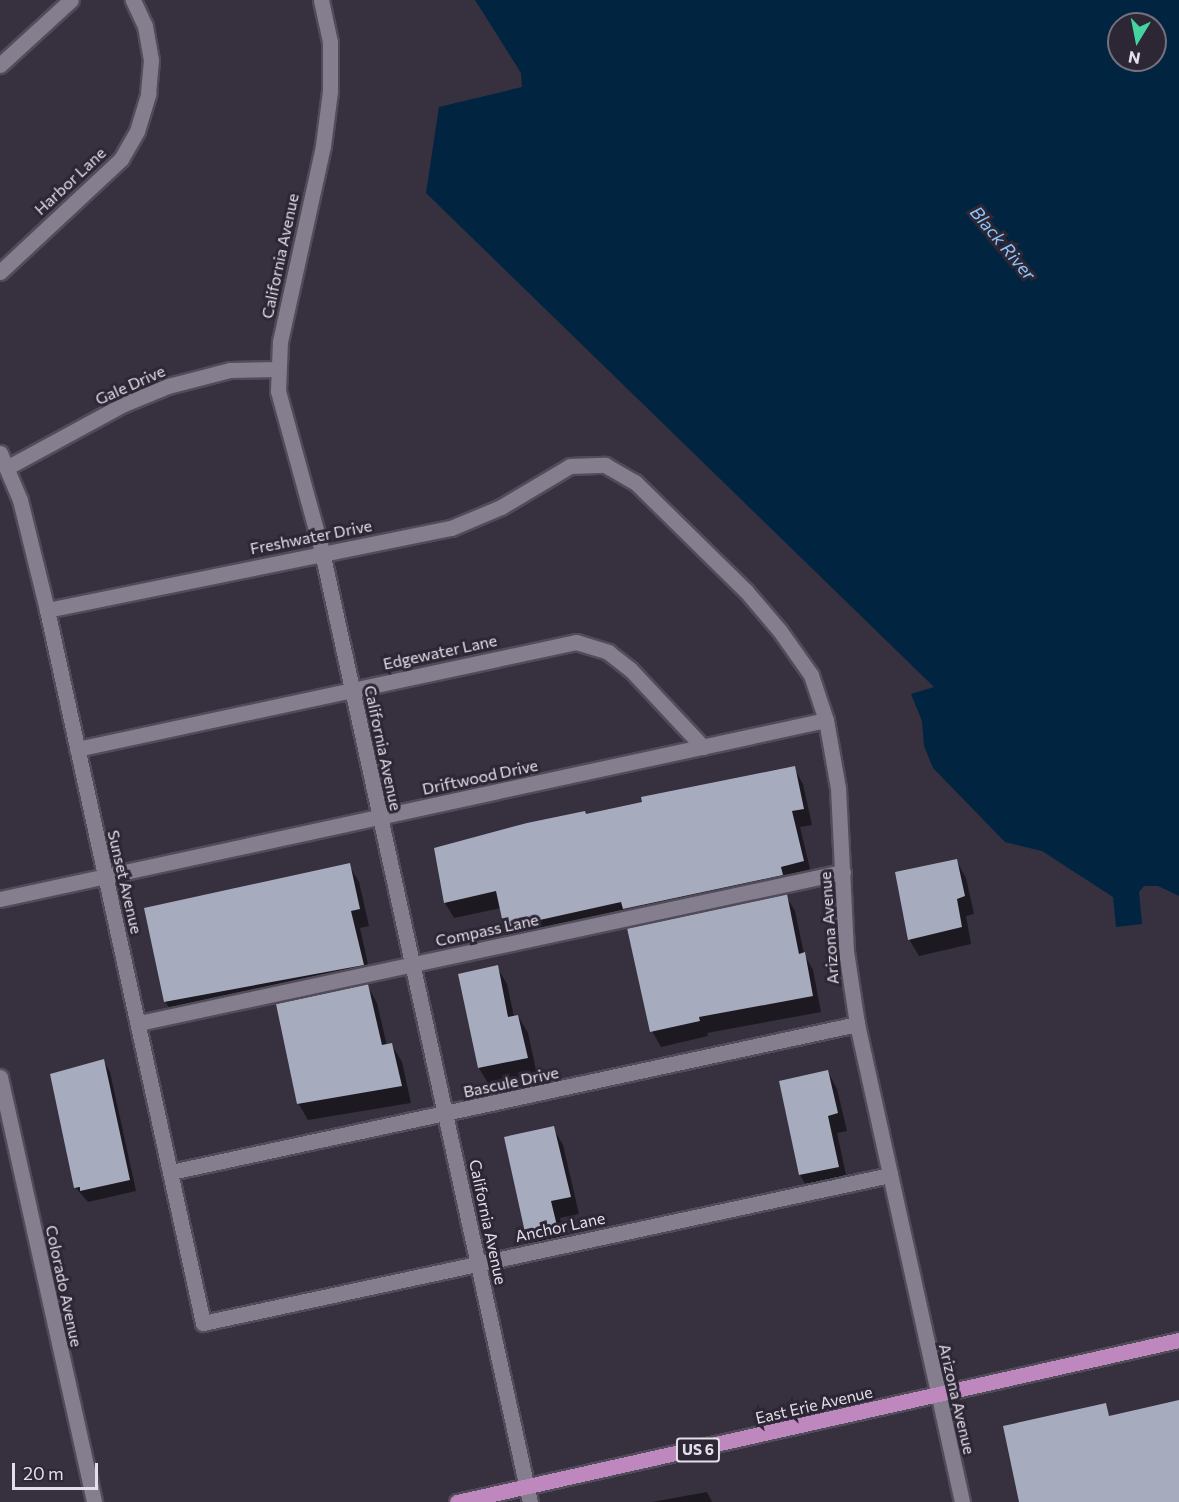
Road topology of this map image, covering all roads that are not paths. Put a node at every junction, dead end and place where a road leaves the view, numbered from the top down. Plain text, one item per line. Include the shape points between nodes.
1 (71, 0) edge
2 (133, 0) edge
3 (321, 0) edge
4 (0, 65) edge
5 (0, 272) edge
6 (277, 369) junction
7 (0, 453) edge
8 (570, 466) joint
9 (8, 467) junction
10 (322, 552) junction
11 (46, 610) junction
12 (352, 689) junction
13 (826, 720) junction
14 (704, 747) junction
15 (77, 749) junction
16 (379, 817) junction
17 (843, 872) junction
18 (105, 875) junction
19 (0, 899) edge
20 (413, 965) junction
21 (139, 1023) junction
22 (857, 1024) junction
23 (0, 1077) edge
24 (445, 1114) junction
25 (171, 1172) junction
26 (890, 1174) junction
27 (478, 1263) junction
28 (203, 1323) joint
29 (1179, 1340) edge
30 (938, 1396) junction
31 (528, 1495) edge
32 (94, 1502) edge
33 (457, 1502) edge
34 (962, 1502) edge

1 - 4 street
2 - 5 street, Harbor Lane via 145,26 151,60 148,94 137,131 121,159
3 - 6 street, California Avenue via 330,42 330,92 323,146
6 - 9 street, Gale Drive via 223,371 168,386
6 - 10 street, California Avenue via 284,420
7 - 9 street, Sunset Avenue
8 - 10 street, Freshwater Drive via 468,522
8 - 13 street, Arizona Avenue via 605,465 628,476 746,591 802,661
9 - 11 street, Sunset Avenue via 20,500
10 - 11 street, Freshwater Drive
10 - 12 street, California Avenue
11 - 15 street, Sunset Avenue
12 - 14 street, Edgewater Lane via 584,643 608,652 630,669
12 - 15 street, Edgewater Lane
12 - 16 street, California Avenue
13 - 14 street, Driftwood Drive
13 - 17 street, Arizona Avenue via 838,788
14 - 16 street, Driftwood Drive
15 - 18 street, Sunset Avenue
16 - 18 street, Driftwood Drive
16 - 20 street, California Avenue
17 - 20 street, Compass Lane
17 - 22 street, Arizona Avenue via 846,951
18 - 19 street, Driftwood Drive
18 - 21 street, Sunset Avenue
20 - 21 street, Compass Lane
20 - 24 street, California Avenue
21 - 25 street, Sunset Avenue
22 - 24 street, Bascule Drive
22 - 26 street, Arizona Avenue
23 - 32 street, Colorado Avenue
24 - 25 street, Bascule Drive
24 - 27 street, California Avenue
25 - 28 street, Sunset Avenue
26 - 27 street, Anchor Lane
26 - 30 street, Arizona Avenue
27 - 28 street, Anchor Lane
27 - 31 street, California Avenue
29 - 30 main road, East Erie Avenue / US 6
30 - 31 main road, East Erie Avenue / US 6
30 - 34 street, Arizona Avenue
31 - 33 main road, East Erie Avenue / US 6

